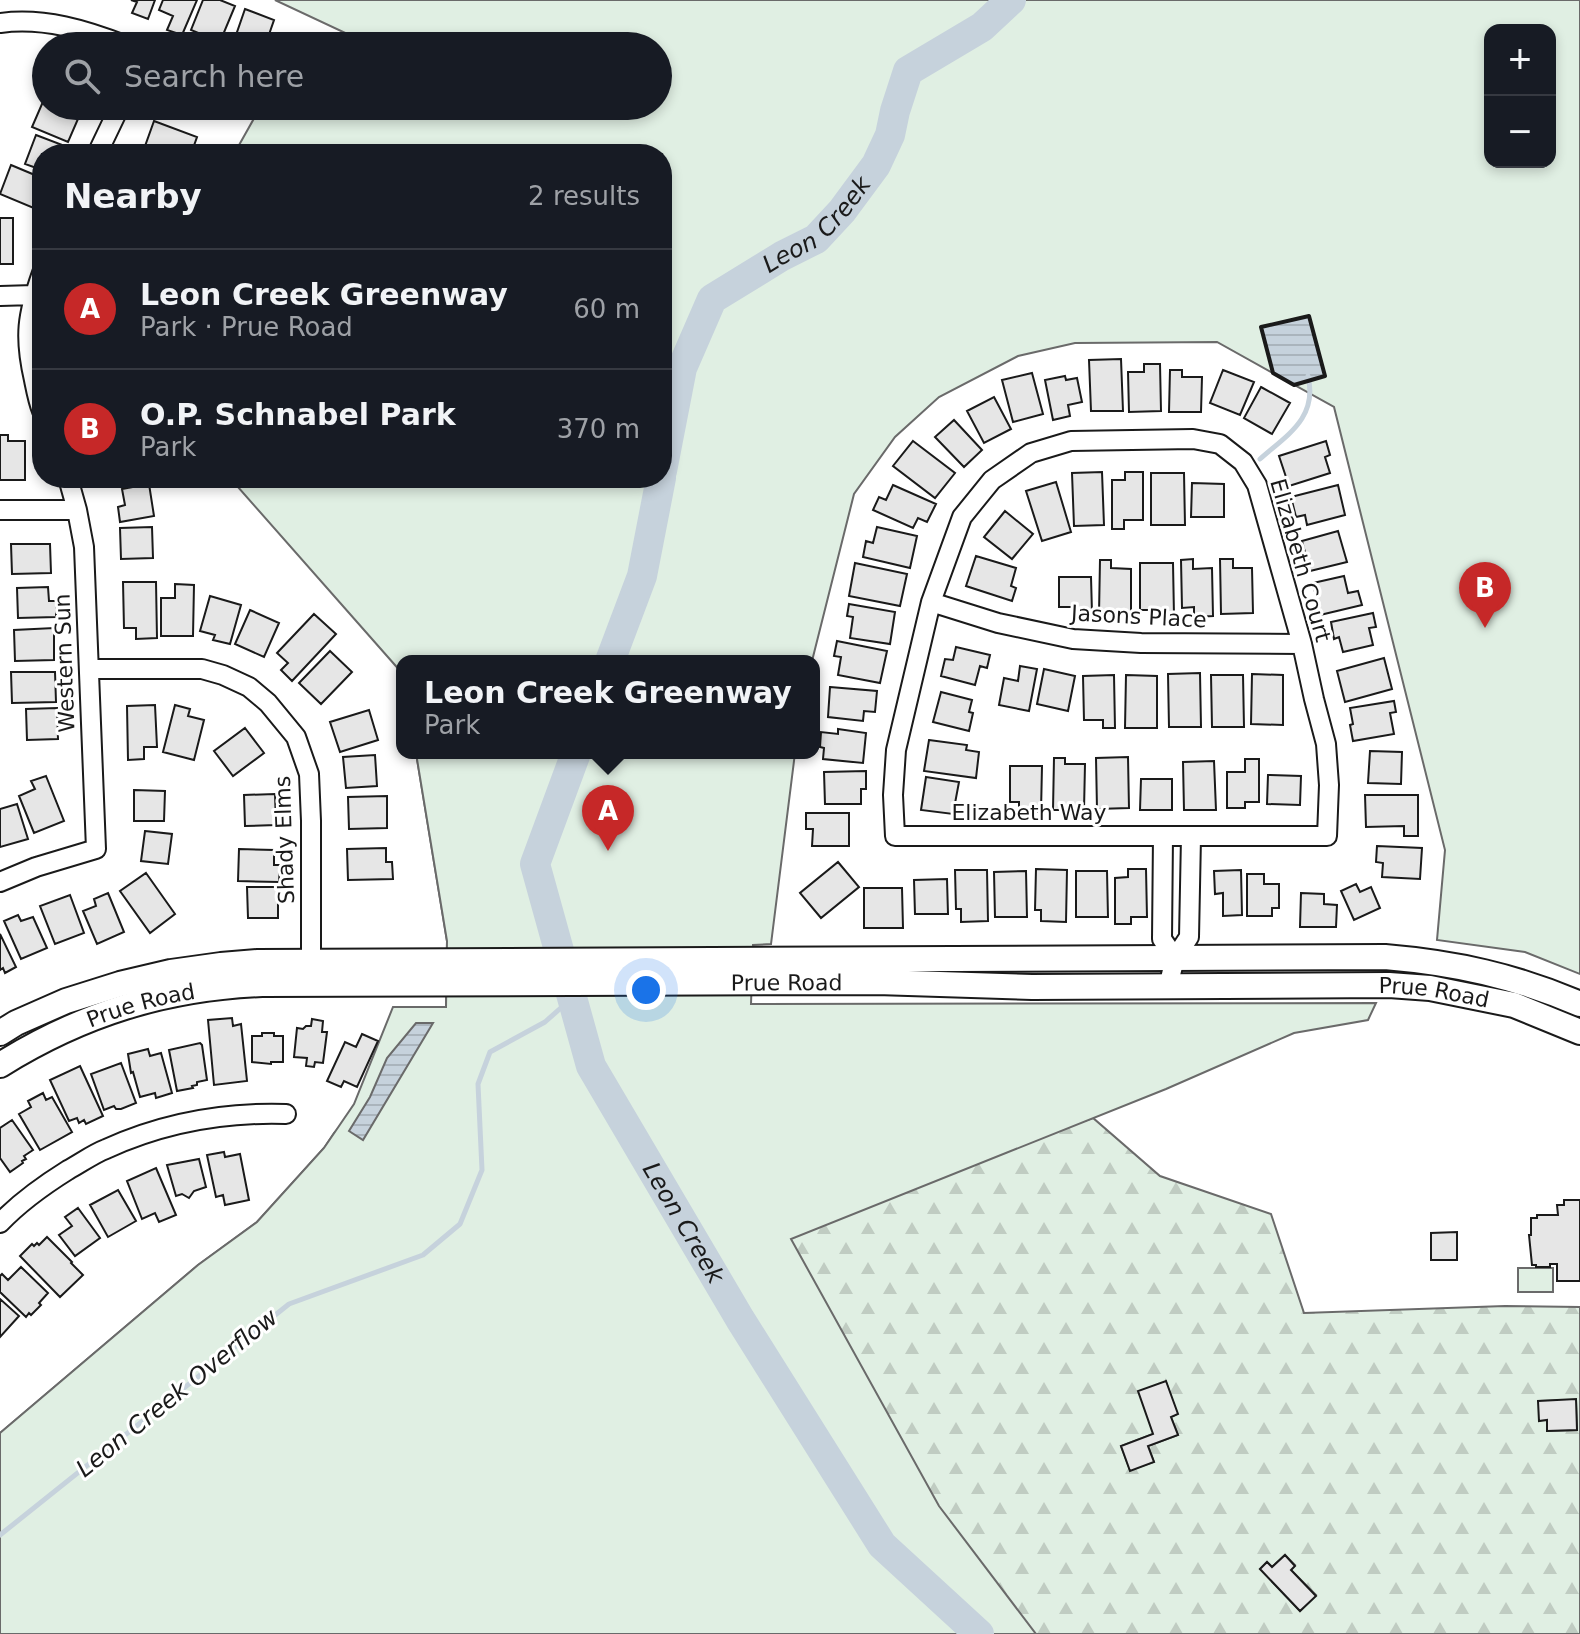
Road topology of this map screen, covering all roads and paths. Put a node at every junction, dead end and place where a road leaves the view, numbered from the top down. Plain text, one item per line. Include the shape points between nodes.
1 (0, 23) edge
2 (91, 32) edge
3 (113, 120) edge
4 (102, 144) edge
5 (32, 295) edge
6 (0, 296) edge
7 (32, 303) edge
8 (32, 372) edge
9 (71, 488) edge
10 (0, 510) edge
11 (77, 510) junction
12 (931, 602) junction
13 (1302, 644) junction
14 (89, 669) junction
15 (895, 836) joint
16 (1163, 836) junction
17 (1327, 836) joint
18 (1191, 837) junction
19 (0, 882) edge
20 (1175, 958) junction
21 (764, 971) junction
22 (311, 972) junction
23 (1168, 987) junction
24 (1580, 1004) edge
25 (1580, 1032) edge
26 (0, 1033) edge
27 (0, 1065) edge
28 (286, 1114) dead end
29 (0, 1223) edge

1 - 2 street via 54,23
3 - 4 street
5 - 6 street
7 - 8 street via 27,324
9 - 11 street, Western Sun
10 - 11 street
11 - 14 street, Western Sun via 84,547
12 - 13 street, Jasons Place via 1073,639
12 - 13 street, Elizabeth Court via 962,517 992,480 1031,453 1071,441 1193,439 1220,444 1243,462 1257,485
12 - 15 street, Elizabeth Court via 896,750
13 - 17 street, Elizabeth Court via 1326,744
14 - 19 street, Western Sun via 96,849
14 - 22 street, Shady Elms via 202,669 223,675 268,703 296,737 309,774
15 - 16 street, Elizabeth Way
16 - 18 street, Elizabeth Way
16 - 20 street via 1162,939
17 - 18 street, Elizabeth Way
18 - 20 street via 1189,937
20 - 21 main road, Prue Road
20 - 23 street
20 - 24 main road, Prue Road via 1428,960 1522,981
21 - 22 main road, Prue Road
21 - 23 main road, Prue Road via 877,982
22 - 26 main road, Prue Road via 221,965 171,972 66,1001
22 - 27 main road, Prue Road via 134,1003 76,1024
23 - 25 main road, Prue Road via 1430,988 1514,1005
28 - 29 street via 200,1119 151,1131 104,1149 46,1184

